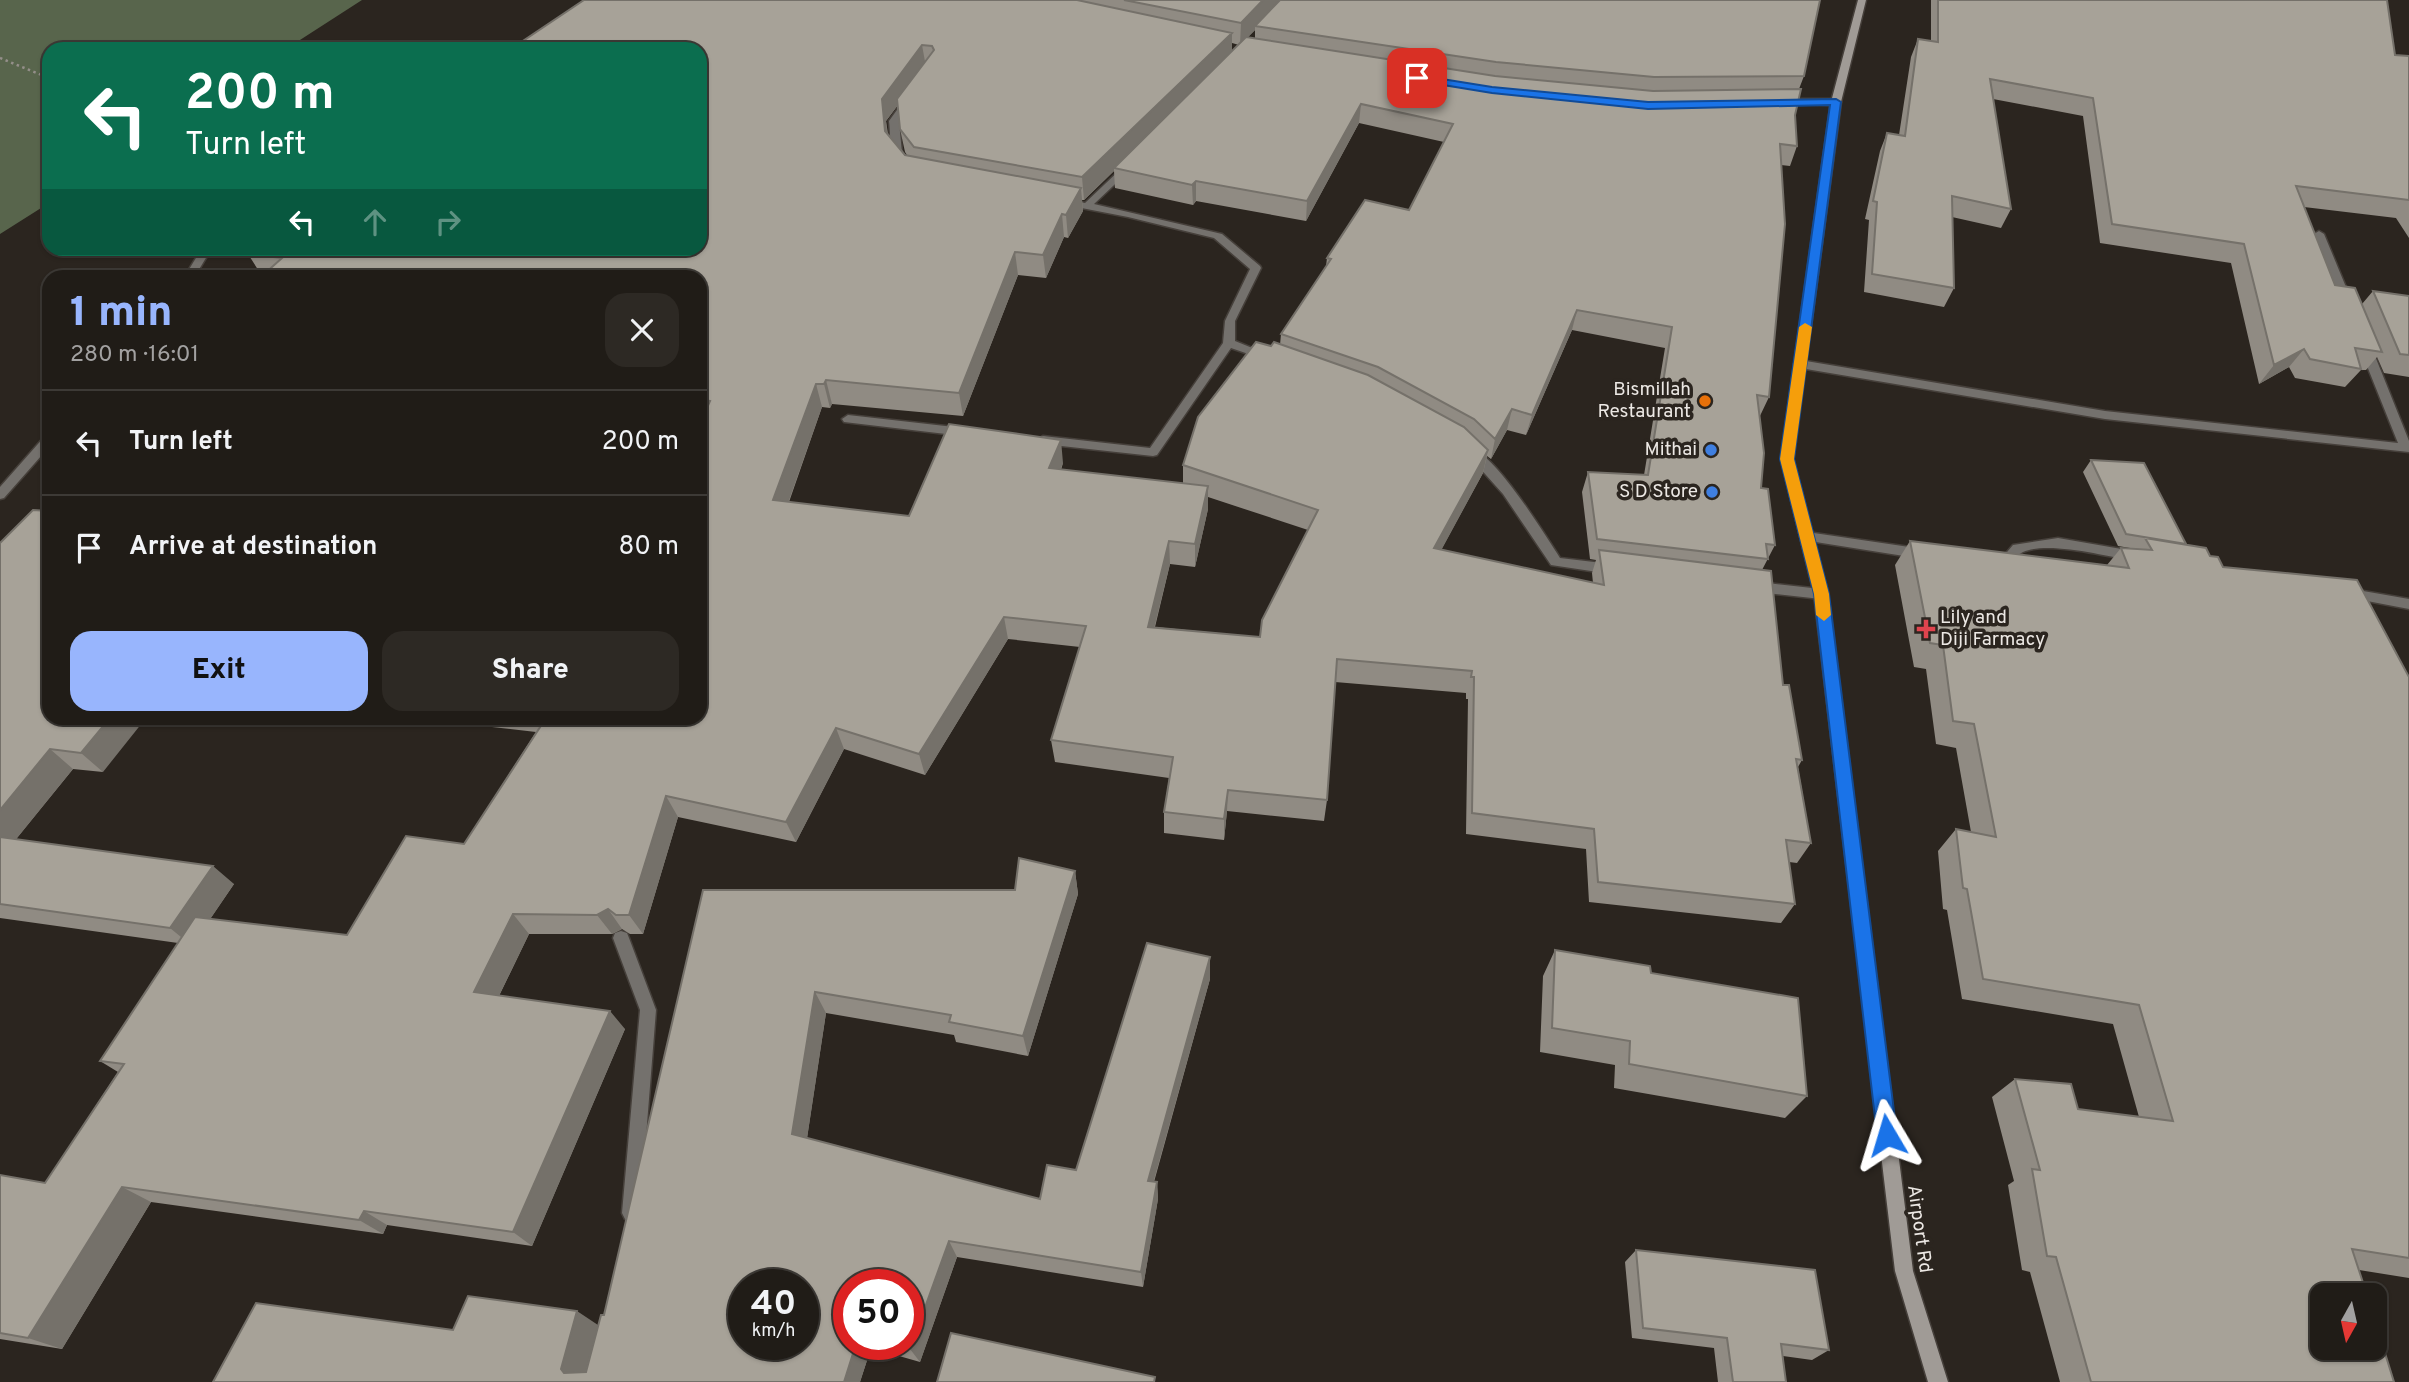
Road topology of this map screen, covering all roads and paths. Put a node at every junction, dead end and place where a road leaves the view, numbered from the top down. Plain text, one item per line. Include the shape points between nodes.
1 (1862, 0) edge
2 (0, 58) edge
3 (42, 75) edge
4 (916, 91) edge
5 (1775, 102) edge
6 (1836, 102) junction
7 (1137, 158) edge
8 (915, 173) edge
9 (1048, 199) edge
10 (1087, 206) junction
11 (2319, 234) dead end
12 (2355, 322) edge
13 (2360, 335) edge
14 (1229, 343) junction
15 (1277, 360) edge
16 (1800, 364) junction
17 (848, 419) dead end
18 (973, 433) edge
19 (1028, 439) edge
20 (1465, 445) edge
21 (42, 447) edge
22 (2408, 448) edge
23 (0, 495) edge
24 (1807, 537) junction
25 (1936, 556) edge
26 (2153, 559) edge
27 (1988, 564) edge
28 (1630, 572) edge
29 (1739, 584) edge
30 (2328, 590) edge
31 (1821, 594) junction
32 (2409, 604) edge
33 (621, 938) edge
34 (629, 1231) edge
35 (1938, 1382) edge

1 - 6 main road, Airport Rd
2 - 3 path
4 - 8 street via 894,121 897,153
5 - 6 street
6 - 16 main road, Airport Rd
7 - 10 street
9 - 10 street
10 - 14 street via 1218,236 1256,268 1230,321
11 - 12 street
13 - 22 street
14 - 15 street
14 - 19 street via 1153,452
16 - 22 street via 2105,415
16 - 24 main road, Airport Rd via 1787,459
17 - 18 street
20 - 28 street via 1507,490 1556,562
21 - 23 street
24 - 25 street
24 - 31 main road, Airport Rd
26 - 27 street via 2058,543 2018,548 2001,566
29 - 31 street
30 - 32 street
31 - 35 main road, Airport Rd via 1904,1271
33 - 34 street via 648,1010

